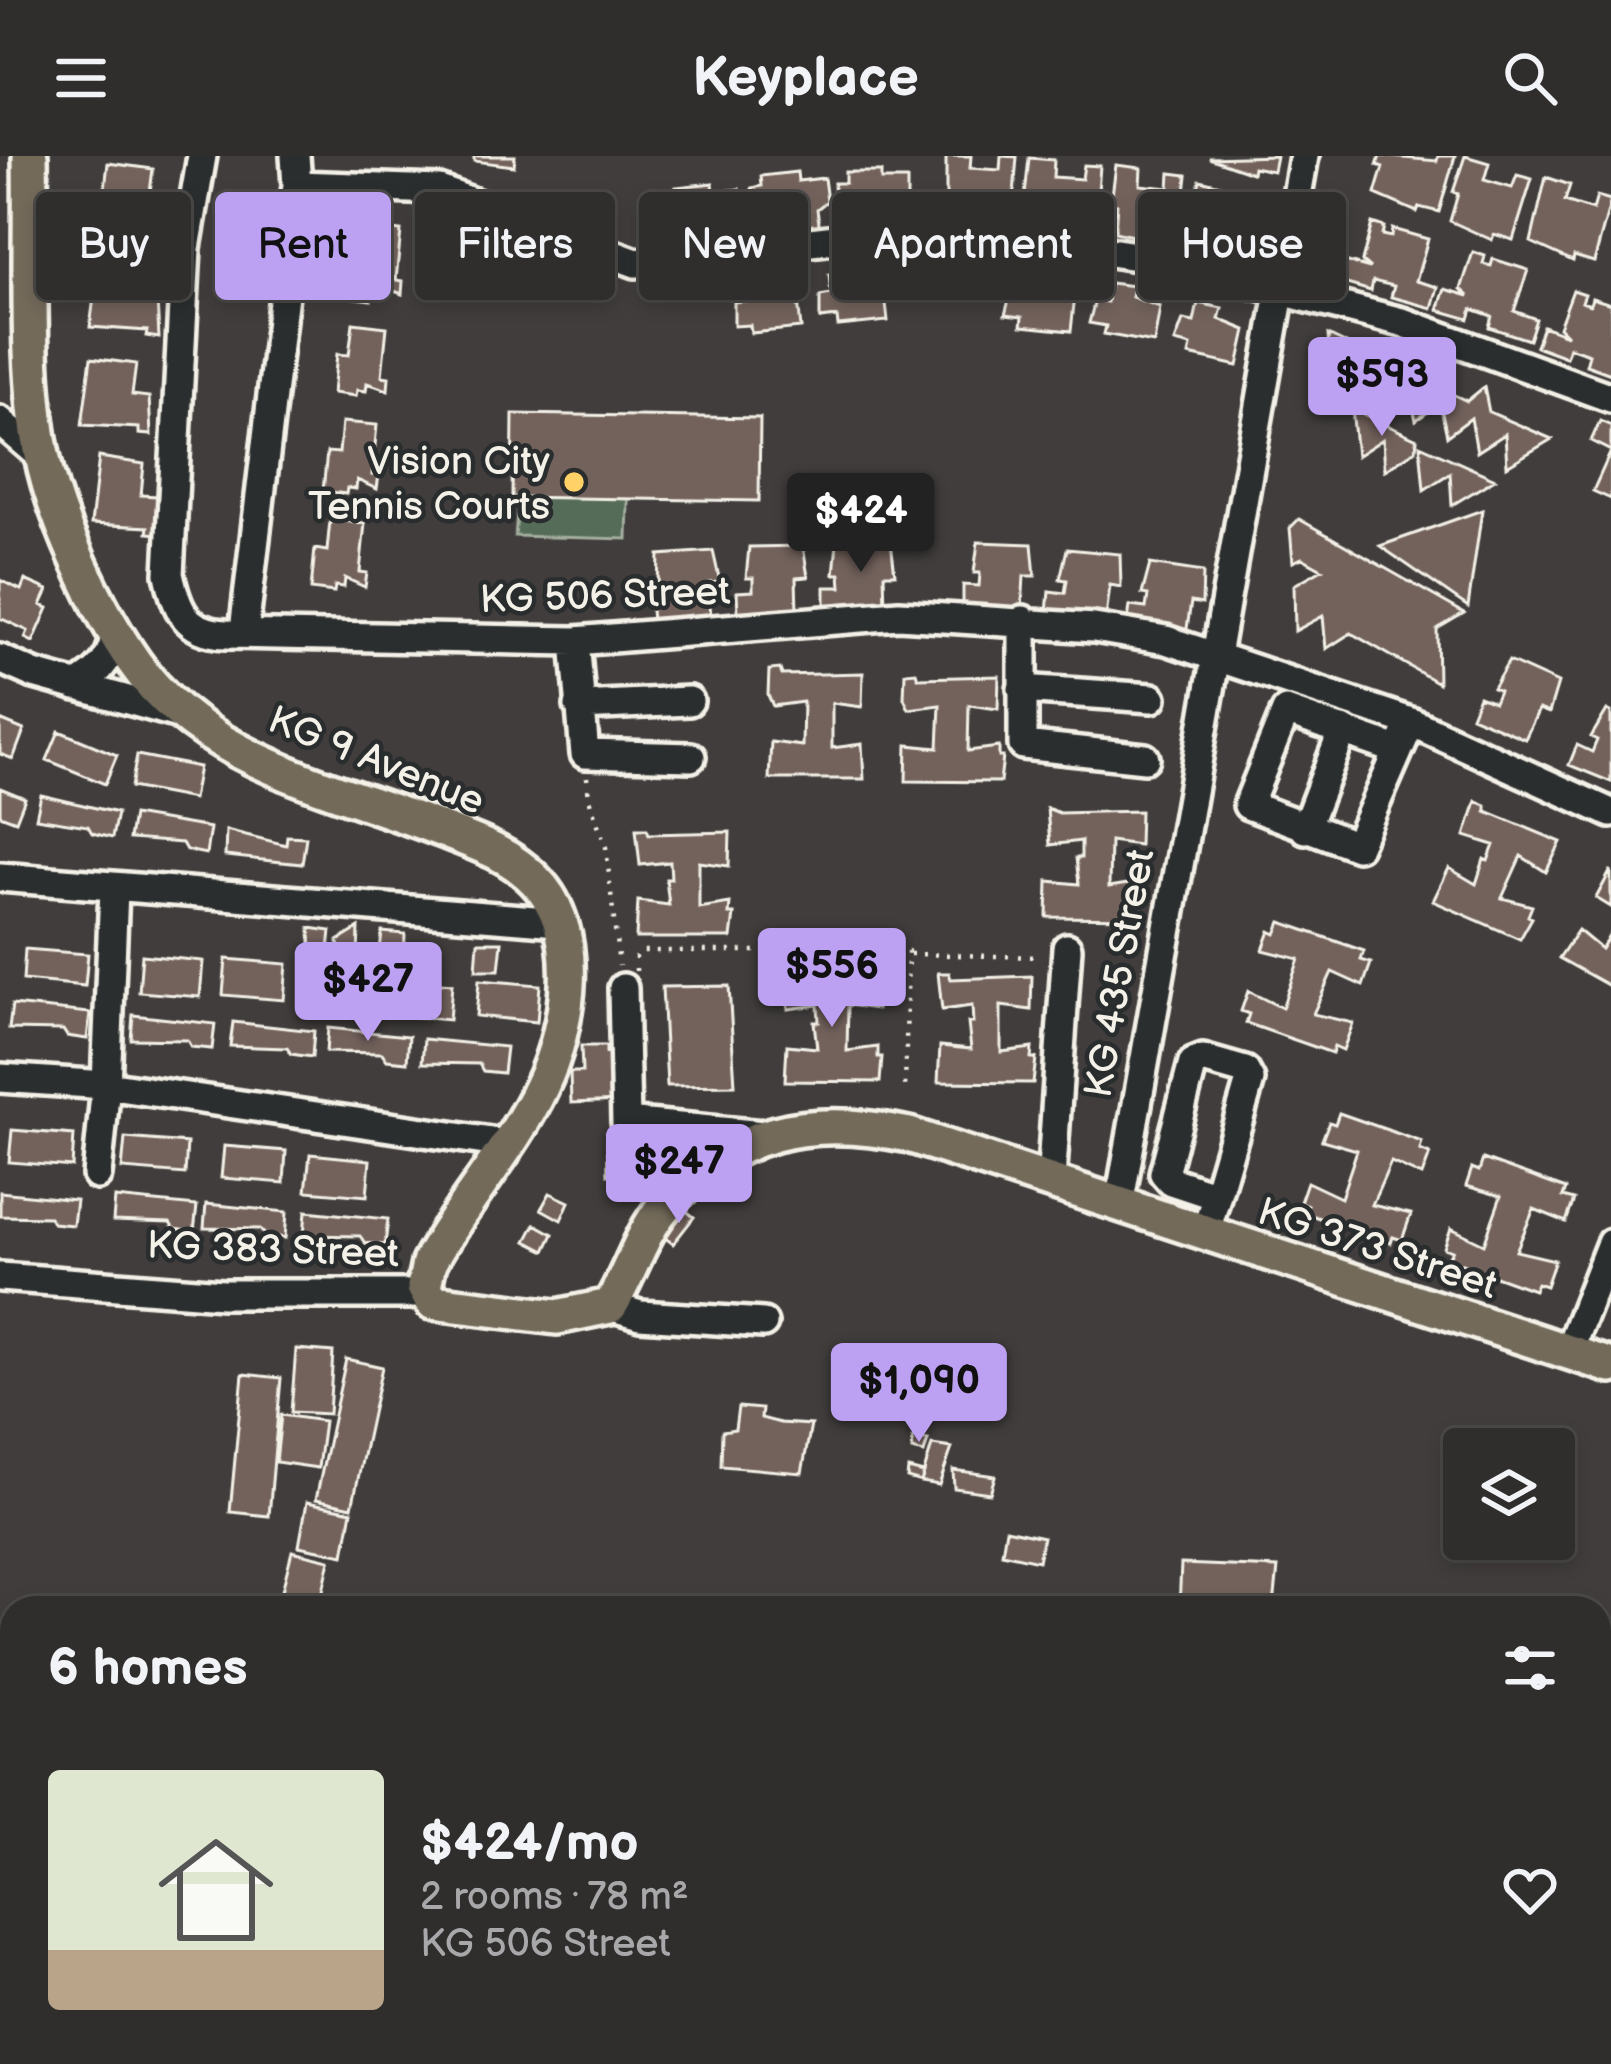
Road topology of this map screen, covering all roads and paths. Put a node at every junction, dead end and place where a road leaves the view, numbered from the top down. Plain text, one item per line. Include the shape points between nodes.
1 (30, 156) edge
2 (202, 156) edge
3 (296, 156) edge
4 (1304, 156) edge
5 (297, 185) junction
6 (1298, 192) edge
7 (1138, 257) edge
8 (1278, 300) edge
9 (1315, 300) edge
10 (1611, 398) edge
11 (0, 421) edge
12 (42, 457) junction
13 (1023, 620) junction
14 (115, 627) junction
15 (244, 631) junction
16 (574, 641) junction
17 (1219, 656) junction
18 (0, 659) edge
19 (76, 686) junction
20 (1022, 688) junction
21 (1152, 698) dead end
22 (689, 701) dead end
23 (579, 706) junction
24 (182, 716) junction
25 (1411, 722) junction
26 (1343, 730) junction
27 (1396, 750) junction
28 (585, 754) junction
29 (691, 757) dead end
30 (1145, 758) dead end
31 (1611, 813) edge
32 (1305, 829) junction
33 (0, 877) edge
34 (114, 889) junction
35 (560, 922) junction
36 (1066, 953) joint
37 (910, 954) junction
38 (622, 984) junction
39 (0, 1078) edge
40 (106, 1085) junction
41 (905, 1090) dead end
42 (763, 1135) junction
43 (505, 1144) junction
44 (97, 1175) dead end
45 (1051, 1184) junction
46 (1213, 1195) junction
47 (1119, 1206) junction
48 (1205, 1235) junction
49 (1611, 1243) edge
50 (0, 1277) edge
51 (427, 1294) junction
52 (610, 1306) junction
53 (763, 1323) dead end
54 (1569, 1351) junction
55 (1611, 1366) edge

1 - 12 main road, KG 9 Avenue
2 - 15 street, KG 506 Street via 186,248 169,574 183,619 210,633
3 - 5 street
4 - 6 street, KG 435 Street
5 - 7 street via 439,190 635,263 844,238 1051,243
5 - 15 street
8 - 17 street, KG 435 Street
9 - 10 street via 1516,358
11 - 12 street
12 - 14 main road, KG 9 Avenue
13 - 16 street, KG 506 Street via 899,615
13 - 17 street, KG 506 Street via 1166,640
13 - 20 street
14 - 19 street via 108,658
14 - 24 main road, KG 9 Avenue via 134,663
15 - 16 street, KG 506 Street
16 - 23 street
17 - 25 street, KG 506 Street
17 - 47 street, KG 435 Street
18 - 19 street
19 - 24 street
20 - 21 street
20 - 30 street via 1023,745
22 - 23 street
23 - 28 street
24 - 35 main road, KG 9 Avenue via 299,779 503,854 538,882
25 - 27 street
25 - 31 street, KG 506 Street
26 - 27 street
26 - 32 street
26 - 32 street via 1294,711 1281,715 1248,805
27 - 32 street via 1357,846
28 - 29 street
28 - 38 path
33 - 34 street
34 - 35 street
34 - 40 street
35 - 43 main road, KG 9 Avenue via 568,957 561,1023 542,1086
36 - 37 path
36 - 45 street
37 - 38 path via 836,947 643,951 635,980
37 - 41 path
38 - 42 street via 626,1122
39 - 40 street
40 - 43 street
40 - 44 street
42 - 45 main road via 854,1124
42 - 52 main road via 700,1173 660,1210
43 - 51 main road, KG 9 Avenue via 429,1263
45 - 47 main road
46 - 46 street via 1164,1172 1193,1063 1203,1058 1245,1071 1250,1080
46 - 48 street
47 - 48 main road, KG 373 Street
48 - 54 main road, KG 373 Street
49 - 54 street
50 - 51 street, KG 383 Street via 223,1294
51 - 52 main road, KG 383 Street via 441,1306 557,1317
52 - 53 street
54 - 55 main road, KG 373 Street

